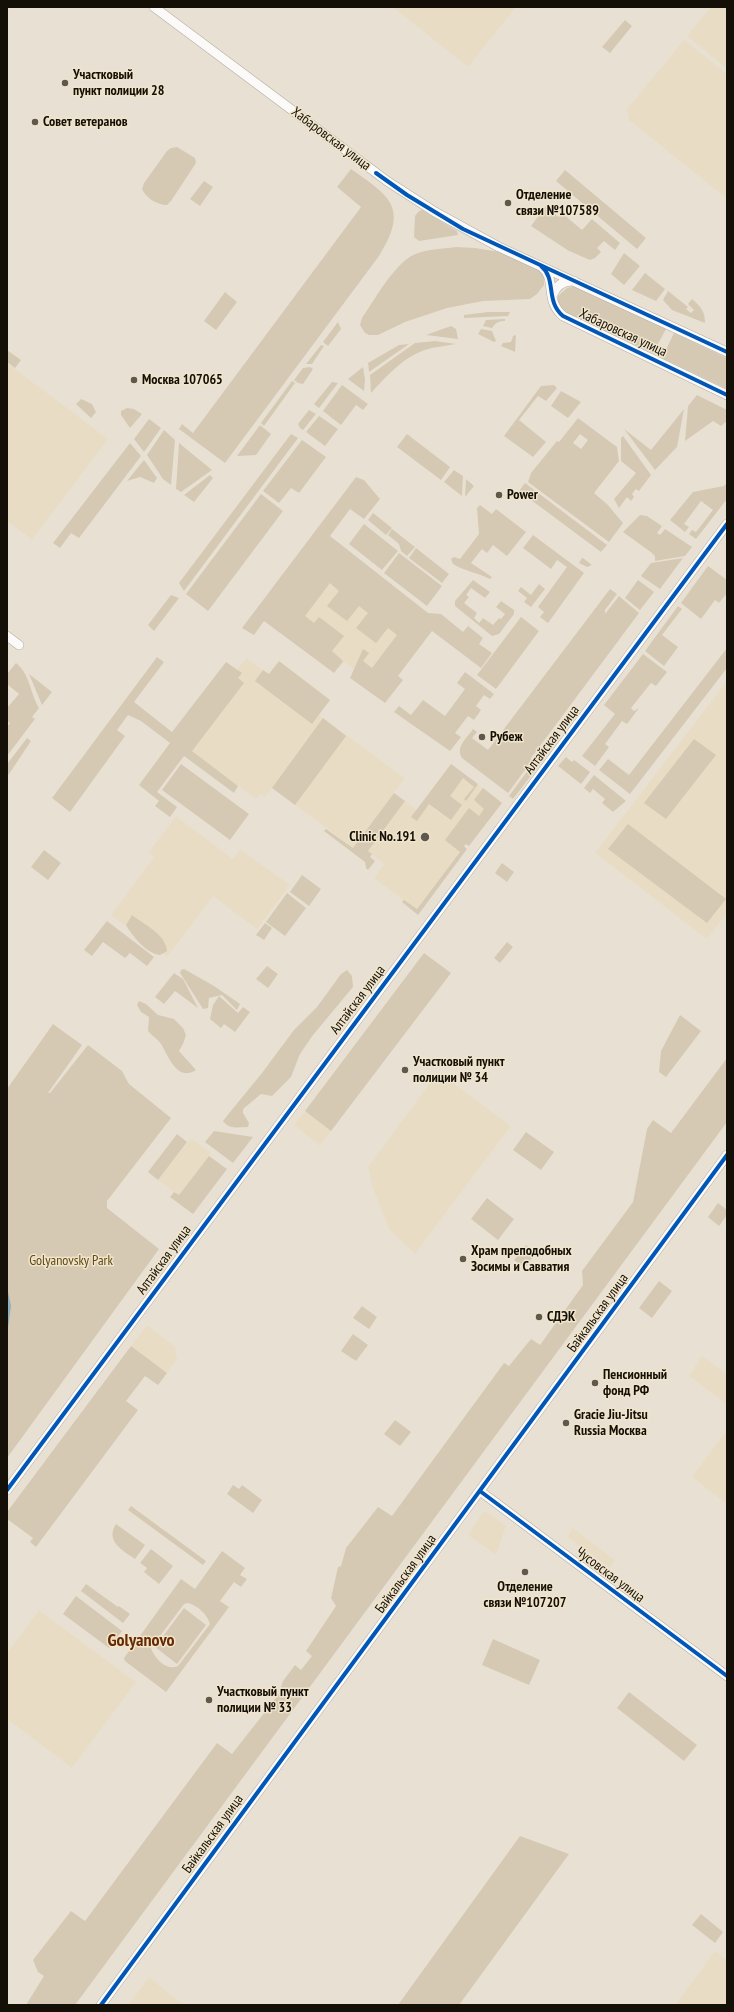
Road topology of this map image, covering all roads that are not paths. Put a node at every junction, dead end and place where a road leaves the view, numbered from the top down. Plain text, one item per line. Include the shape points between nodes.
1 (154, 7) edge
2 (540, 265) junction
3 (578, 282) junction
4 (552, 296) junction
5 (727, 352) edge
6 (727, 395) edge
7 (727, 524) edge
8 (7, 636) edge
9 (19, 645) dead end
10 (727, 1155) edge
11 (7, 1490) edge
12 (480, 1491) junction
13 (727, 1676) edge
14 (101, 2005) edge

1 - 2 street, Хабаровская улица via 406,195 463,229
2 - 3 street, Хабаровская улица
2 - 4 street, Хабаровская улица via 548,274
3 - 4 street via 566,281 559,285
3 - 5 street, Хабаровская улица
4 - 6 street, Хабаровская улица via 555,307 571,321
7 - 11 street, Алтайская улица
8 - 9 street
10 - 12 street, Байкальская улица
12 - 13 street, Чусовская улица
12 - 14 street, Байкальская улица

